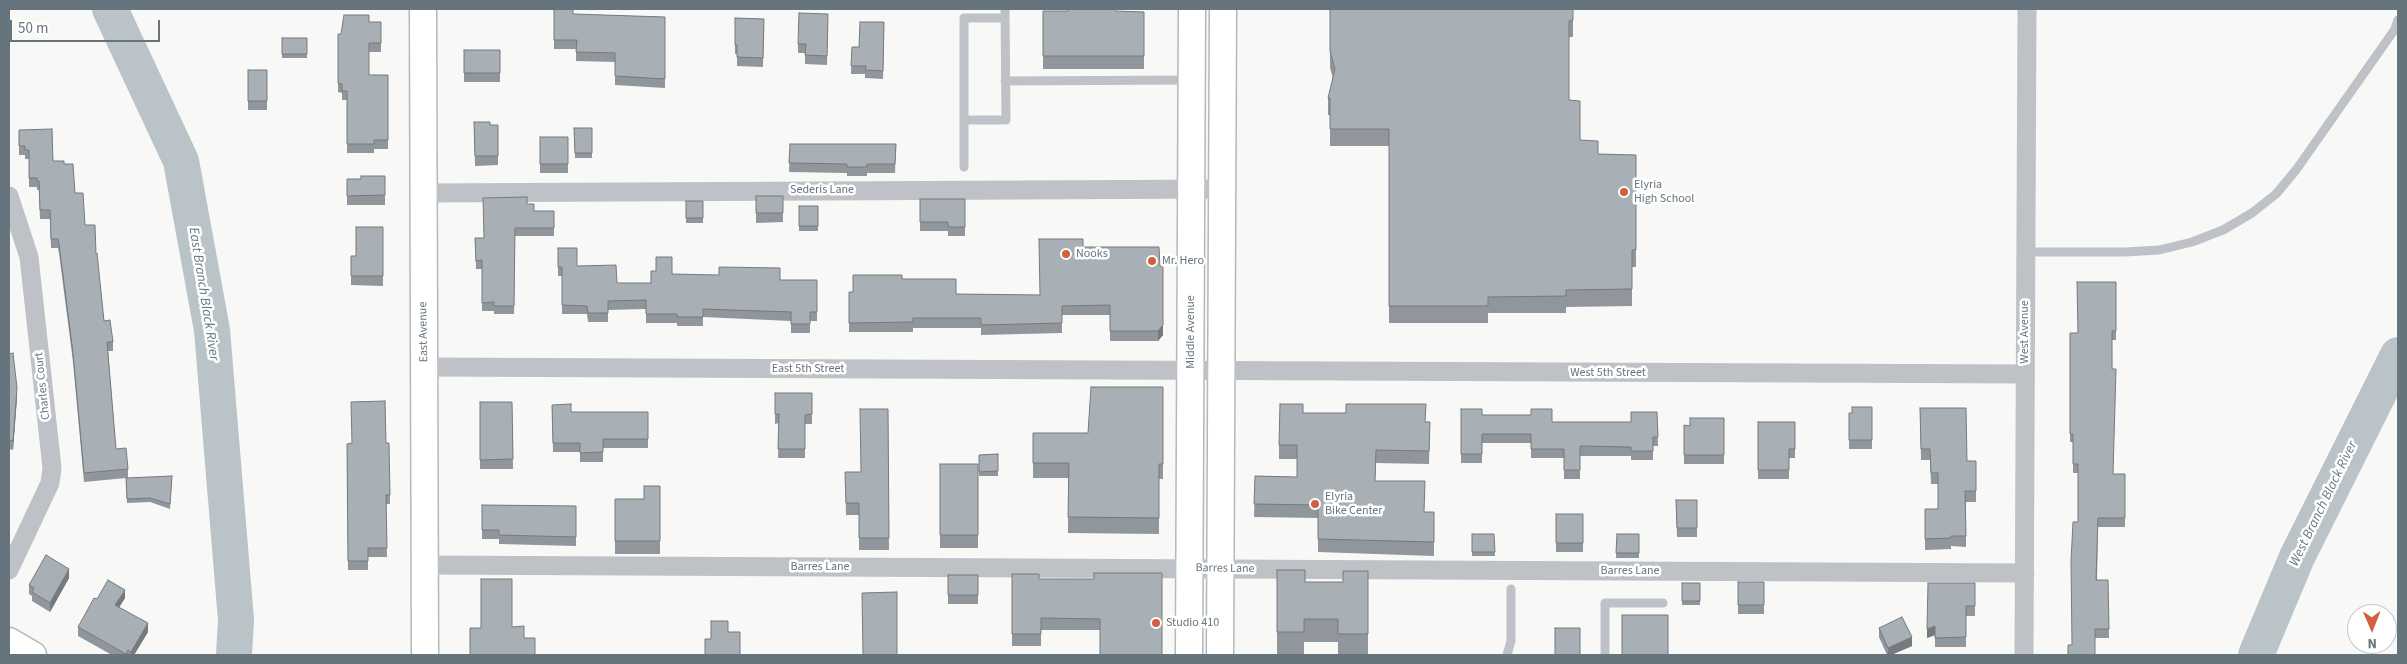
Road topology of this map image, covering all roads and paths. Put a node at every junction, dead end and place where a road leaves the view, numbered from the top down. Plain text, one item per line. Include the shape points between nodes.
1 (424, 9) edge
2 (1192, 9) edge
3 (1223, 9) edge
4 (2027, 9) edge
5 (1005, 13) edge
6 (2398, 20) edge
7 (1191, 80) junction
8 (1006, 81) junction
9 (964, 120) junction
10 (964, 167) dead end
11 (1190, 188) junction
12 (1223, 189) junction
13 (422, 193) junction
14 (9, 196) edge
15 (2026, 252) junction
16 (424, 368) junction
17 (1191, 371) junction
18 (1221, 371) junction
19 (2025, 374) junction
20 (425, 565) junction
21 (1189, 568) junction
22 (1221, 569) junction
23 (9, 570) edge
24 (2025, 573) junction
25 (1511, 589) dead end
26 (1663, 603) dead end
27 (9, 641) edge
28 (33, 655) edge
29 (425, 655) edge
30 (1189, 655) edge
31 (1220, 655) edge
32 (1507, 655) edge
33 (1605, 655) edge
34 (2024, 655) edge

1 - 13 main road, East Avenue
2 - 7 main road, Middle Avenue
3 - 12 main road
4 - 15 street, West Avenue
5 - 8 lane
5 - 9 lane via 964,18
6 - 15 lane via 2395,29 2296,170 2276,194 2252,213 2223,230 2159,250
7 - 8 lane
7 - 11 main road, Middle Avenue
8 - 9 lane via 1006,120
9 - 10 lane
11 - 12 street, Sederis Lane
11 - 13 street, Sederis Lane
11 - 17 main road, Middle Avenue
12 - 18 main road
13 - 16 main road, East Avenue
14 - 23 street, Charles Court via 31,265 52,468 50,483
15 - 19 street, West Avenue
16 - 17 street, East 5th Street
16 - 20 main road, East Avenue
17 - 18 street, West 5th Street
17 - 21 main road, Middle Avenue
18 - 19 street, West 5th Street
18 - 22 main road
19 - 24 street, West Avenue
20 - 21 street, Barres Lane
20 - 29 main road, East Avenue
21 - 22 street, Barres Lane
21 - 30 main road, Middle Avenue
22 - 24 street, Barres Lane
22 - 31 main road
24 - 34 street, West Avenue
25 - 32 lane via 1511,641
26 - 33 lane via 1605,603
27 - 28 main road

